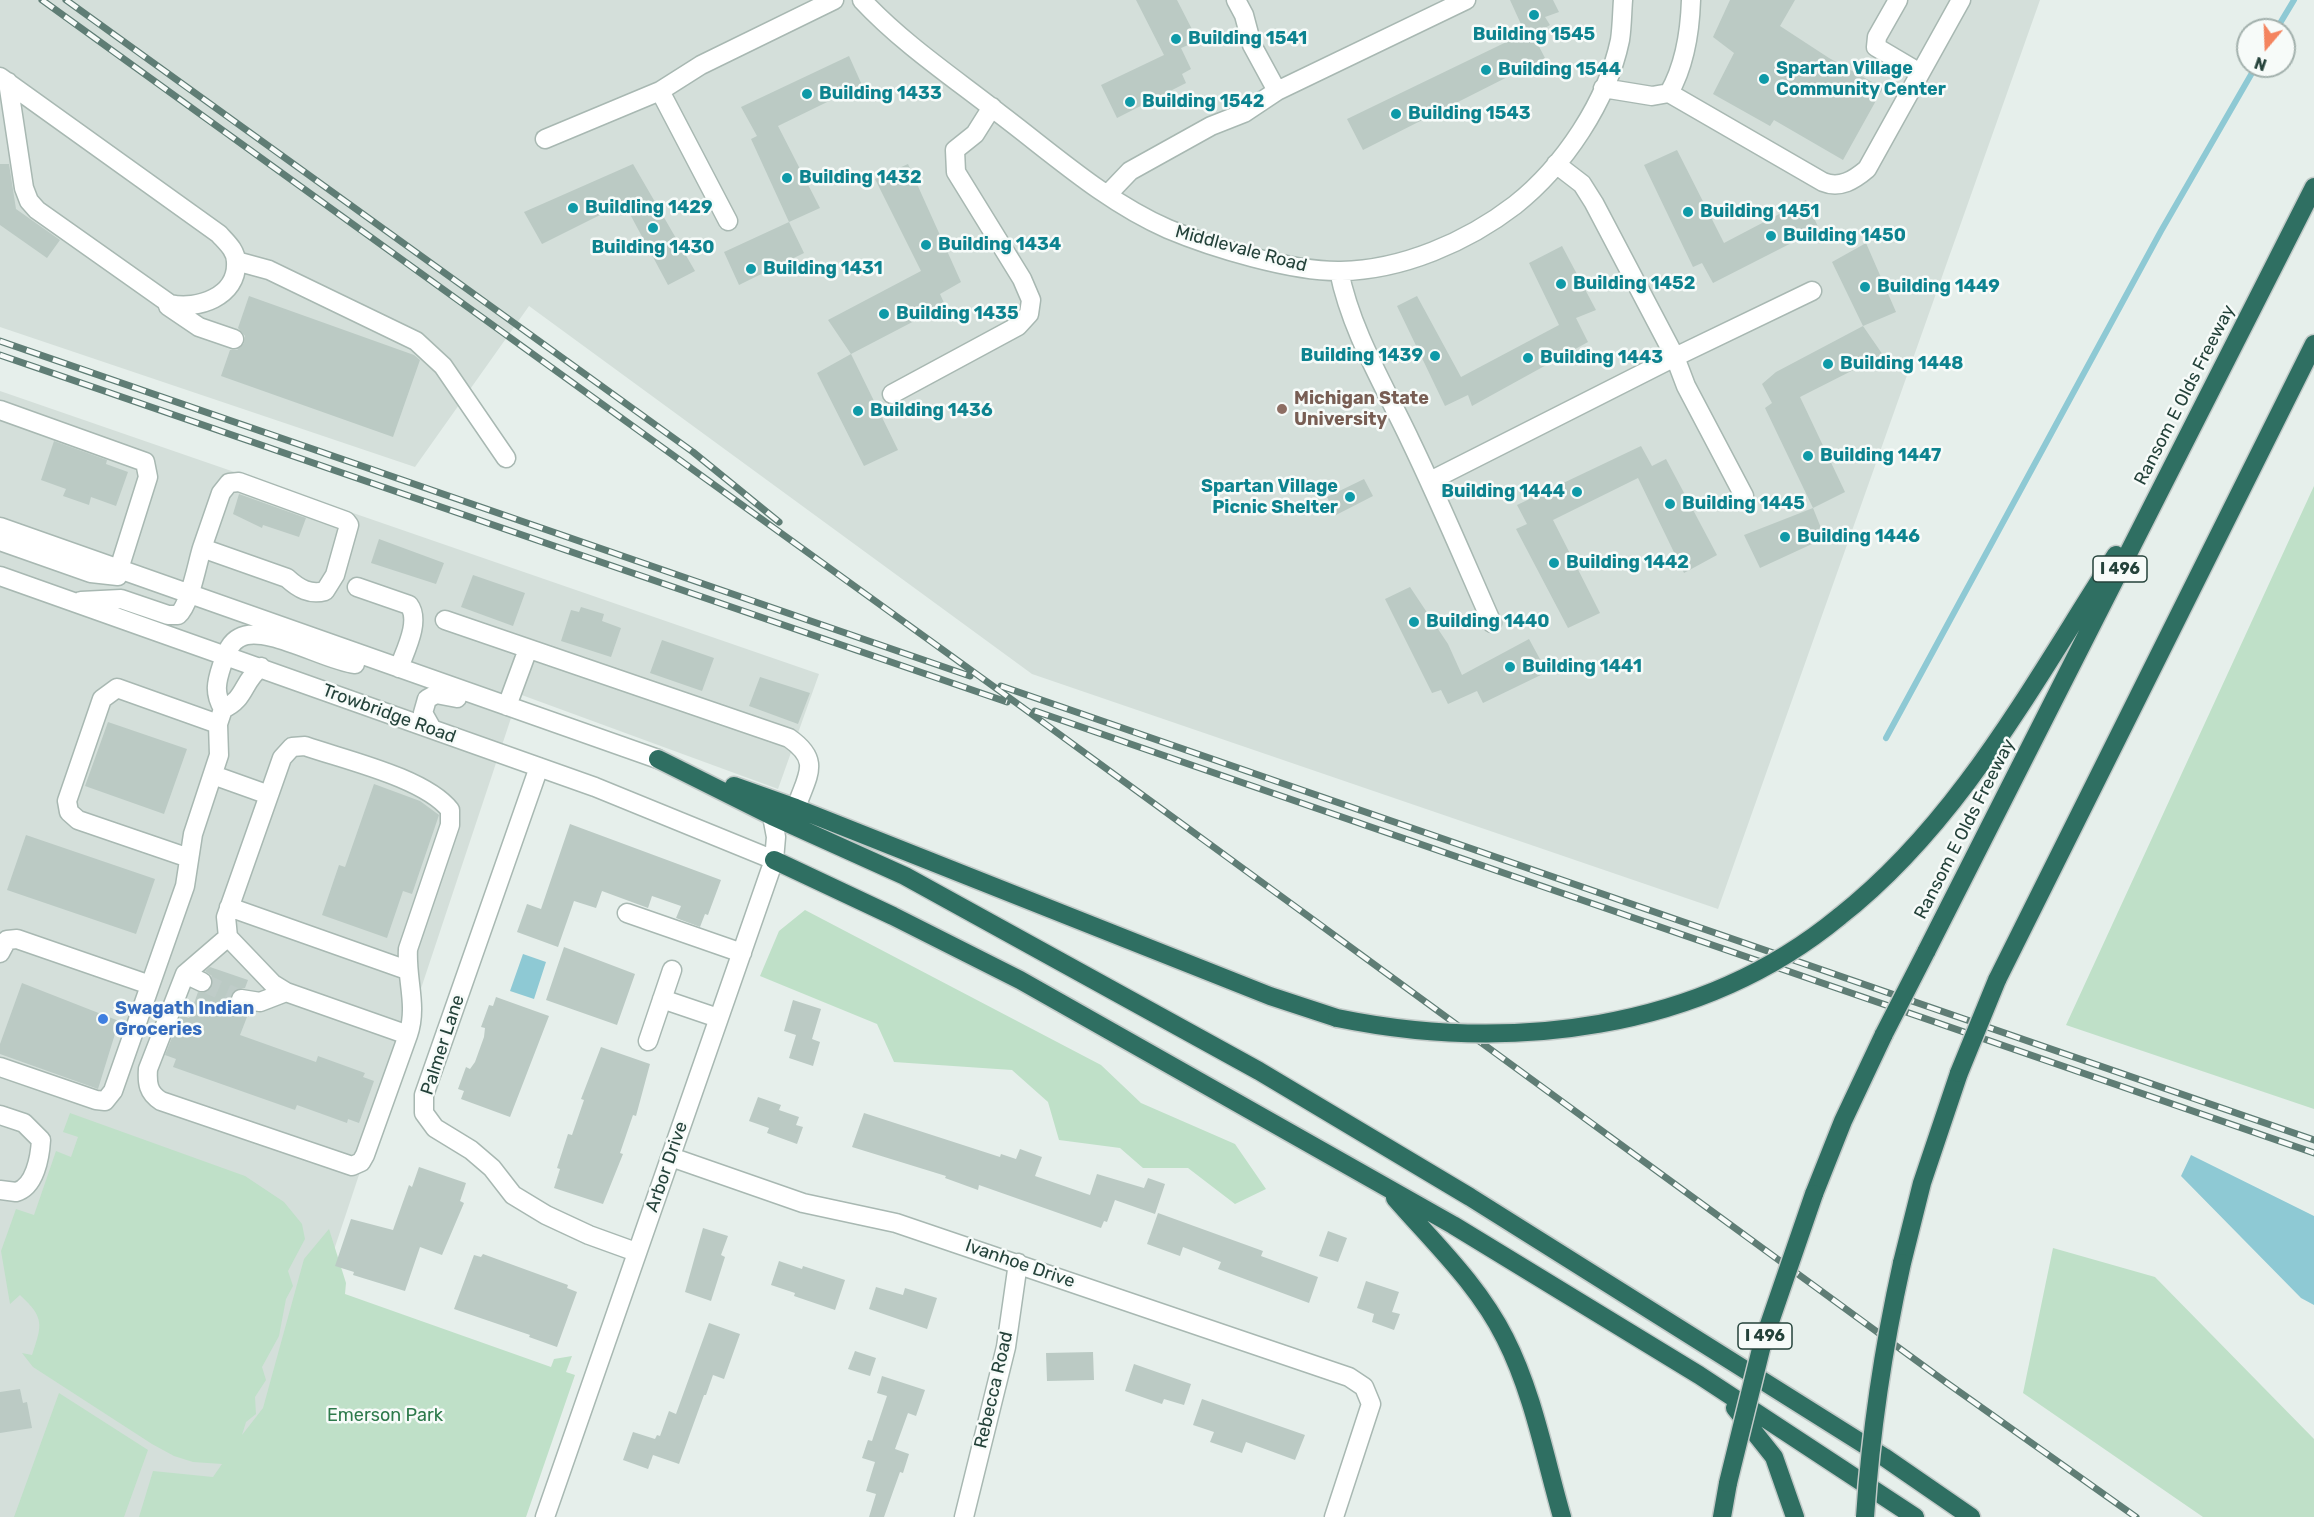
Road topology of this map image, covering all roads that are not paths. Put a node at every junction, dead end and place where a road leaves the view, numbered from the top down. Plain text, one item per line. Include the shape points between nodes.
1 (834, 0) edge
2 (862, 0) edge
3 (1236, 0) edge
4 (1466, 0) edge
5 (1623, 0) edge
6 (1691, 0) edge
7 (1898, 0) edge
8 (1961, 0) edge
9 (1920, 74) junction
10 (4, 80) edge
11 (1603, 88) junction
12 (660, 91) junction
13 (1277, 91) junction
14 (1669, 93) junction
15 (992, 107) junction
16 (545, 140) dead end
17 (1556, 164) junction
18 (2314, 187) edge
19 (1108, 194) junction
20 (729, 221) dead end
21 (237, 261) junction
22 (1339, 271) junction
23 (1812, 291) dead end
24 (154, 295) junction
25 (234, 339) dead end
26 (2314, 344) edge
27 (1675, 357) junction
28 (892, 394) dead end
29 (0, 410) edge
30 (506, 458) dead end
31 (2168, 476) junction
32 (1430, 482) junction
33 (1744, 495) dead end
34 (0, 527) edge
35 (0, 541) edge
36 (202, 548) junction
37 (48, 558) junction
38 (118, 569) junction
39 (0, 576) edge
40 (147, 579) junction
41 (357, 586) dead end
42 (38, 590) junction
43 (189, 593) junction
44 (70, 602) junction
45 (445, 620) dead end
46 (1492, 623) dead end
47 (528, 649) junction
48 (226, 655) junction
49 (261, 668) junction
50 (399, 668) junction
51 (507, 706) junction
52 (220, 717) junction
53 (540, 719) junction
54 (432, 729) junction
55 (658, 759) junction
56 (539, 767) junction
57 (213, 775) junction
58 (268, 795) junction
59 (796, 808) junction
60 (772, 816) junction
61 (189, 858) junction
62 (774, 860) junction
63 (229, 907) junction
64 (627, 913) dead end
65 (228, 937) junction
66 (741, 952) junction
67 (0, 953) edge
68 (406, 970) junction
69 (672, 970) dead end
70 (185, 974) junction
71 (202, 982) tunnel mouth
72 (150, 985) junction
73 (286, 992) junction
74 (241, 999) tunnel mouth
75 (662, 999) junction
76 (718, 1018) junction
77 (408, 1035) junction
78 (648, 1041) dead end
79 (0, 1067) edge
80 (0, 1115) edge
81 (671, 1157) junction
82 (0, 1190) edge
83 (1388, 1190) junction
84 (1470, 1197) junction
85 (1453, 1225) junction
86 (636, 1252) junction
87 (1018, 1263) junction
88 (1698, 1374) junction
89 (545, 1517) edge
90 (964, 1517) edge
91 (1334, 1517) edge
92 (1562, 1517) edge
93 (1722, 1517) edge
94 (1795, 1517) edge
95 (1865, 1517) edge
96 (1914, 1517) edge
97 (1971, 1517) edge

1 - 12 street via 701,66
2 - 15 street, Middlevale Road
3 - 13 street via 1252,45
4 - 13 street
5 - 11 street, Middlevale Road via 1620,40
6 - 14 street via 1681,72
7 - 9 street via 1877,37 1876,47
8 - 9 street
9 - 14 street via 1867,169 1849,182 1835,185 1823,182
10 - 21 street via 219,234
10 - 24 street via 29,201
11 - 14 street via 1652,96
11 - 17 street, Middlevale Road
12 - 16 street
12 - 20 street
13 - 19 street via 1244,113 1211,126 1130,171
15 - 19 street, Middlevale Road
15 - 28 street via 975,134 955,150 956,172 1022,279 1030,300 1029,314 1018,326
17 - 22 street, Middlevale Road via 1522,199 1465,236 1412,259
17 - 27 street via 1582,184
18 - 31 highway, Ransom E Olds Freeway / I 496
19 - 22 street, Middlevale Road via 1168,229 1223,248 1282,264
21 - 24 street via 228,286 209,302 184,307
21 - 30 street via 269,270 416,341 443,366
22 - 32 street via 1344,299 1355,326
23 - 27 street
24 - 25 street via 199,327
26 - 95 highway, bridge via 1997,980 1959,1072 1922,1183 1882,1354
27 - 32 street
27 - 33 street via 1686,386
29 - 38 street via 145,462 148,477
31 - 59 highway, bridge via 1956,798 1913,851 1839,918 1744,977 1674,1005 1609,1023 1527,1034 1466,1035 1337,1018 1269,996
31 - 93 highway, Ransom E Olds Freeway / I 496, bridge via 1843,1121 1762,1345
32 - 46 street
34 - 38 street
35 - 37 street
36 - 36 street via 287,578 297,588 316,593 325,591 335,575 350,529 346,521 239,482 229,483 221,493
36 - 43 street
37 - 40 street via 92,573
37 - 42 street
38 - 40 street
39 - 42 street, Trowbridge Road
40 - 43 street
41 - 50 street via 410,605 414,611
42 - 44 street, Trowbridge Road
43 - 44 street via 182,612 175,616 121,599
43 - 50 street
44 - 48 street, Trowbridge Road
45 - 47 street
47 - 51 street
47 - 59 street via 789,738 810,758
48 - 49 street, Trowbridge Road
48 - 50 street via 237,638 257,634 348,663
48 - 52 street via 215,687
49 - 52 street via 248,680 241,698
49 - 54 street, Trowbridge Road
50 - 51 street
51 - 53 street
52 - 57 street via 219,755
52 - 61 street via 117,688 102,699 67,801 69,812 78,820
53 - 54 street via 436,694 427,699 423,711
53 - 55 street
54 - 56 street, Trowbridge Road
55 - 59 highway
55 - 60 highway
56 - 62 street, Trowbridge Road
56 - 86 street, Palmer Lane via 424,1095 424,1113 435,1128 492,1168 513,1195 578,1230
57 - 58 street
57 - 61 street
58 - 63 street
58 - 68 street via 282,758 292,747 305,746 417,785 441,798 450,810 450,825 414,926
60 - 62 street, Arbor Drive via 776,837
60 - 84 highway via 905,876 1012,933 1259,1071
61 - 72 street via 186,886
62 - 66 street, Arbor Drive
62 - 83 highway via 1020,980
63 - 65 street
63 - 68 street
64 - 66 street
65 - 70 street
65 - 73 street via 273,984
66 - 76 street, Arbor Drive
67 - 72 street via 7,940 17,939
68 - 77 street via 414,1007
69 - 75 street
70 - 71 street
70 - 77 street via 148,1069 152,1095 342,1165 352,1167 366,1155
72 - 79 street via 112,1092 105,1101
73 - 74 street via 260,1002
73 - 77 street
75 - 76 street
75 - 78 street
76 - 81 street, Arbor Drive
80 - 82 street via 24,1123 41,1140 29,1184 16,1192
81 - 86 street, Arbor Drive
81 - 87 street, Ivanhoe Drive via 803,1203 896,1222
83 - 85 highway
83 - 92 highway via 1453,1262 1505,1337 1525,1389
84 - 85 highway
84 - 97 highway via 1884,1457
85 - 88 highway
86 - 89 street, Arbor Drive
87 - 90 street, Rebecca Road via 1006,1347
87 - 91 street, Ivanhoe Drive via 1349,1377 1364,1387 1371,1404 1368,1418
88 - 94 highway via 1741,1414 1774,1457
88 - 96 highway

